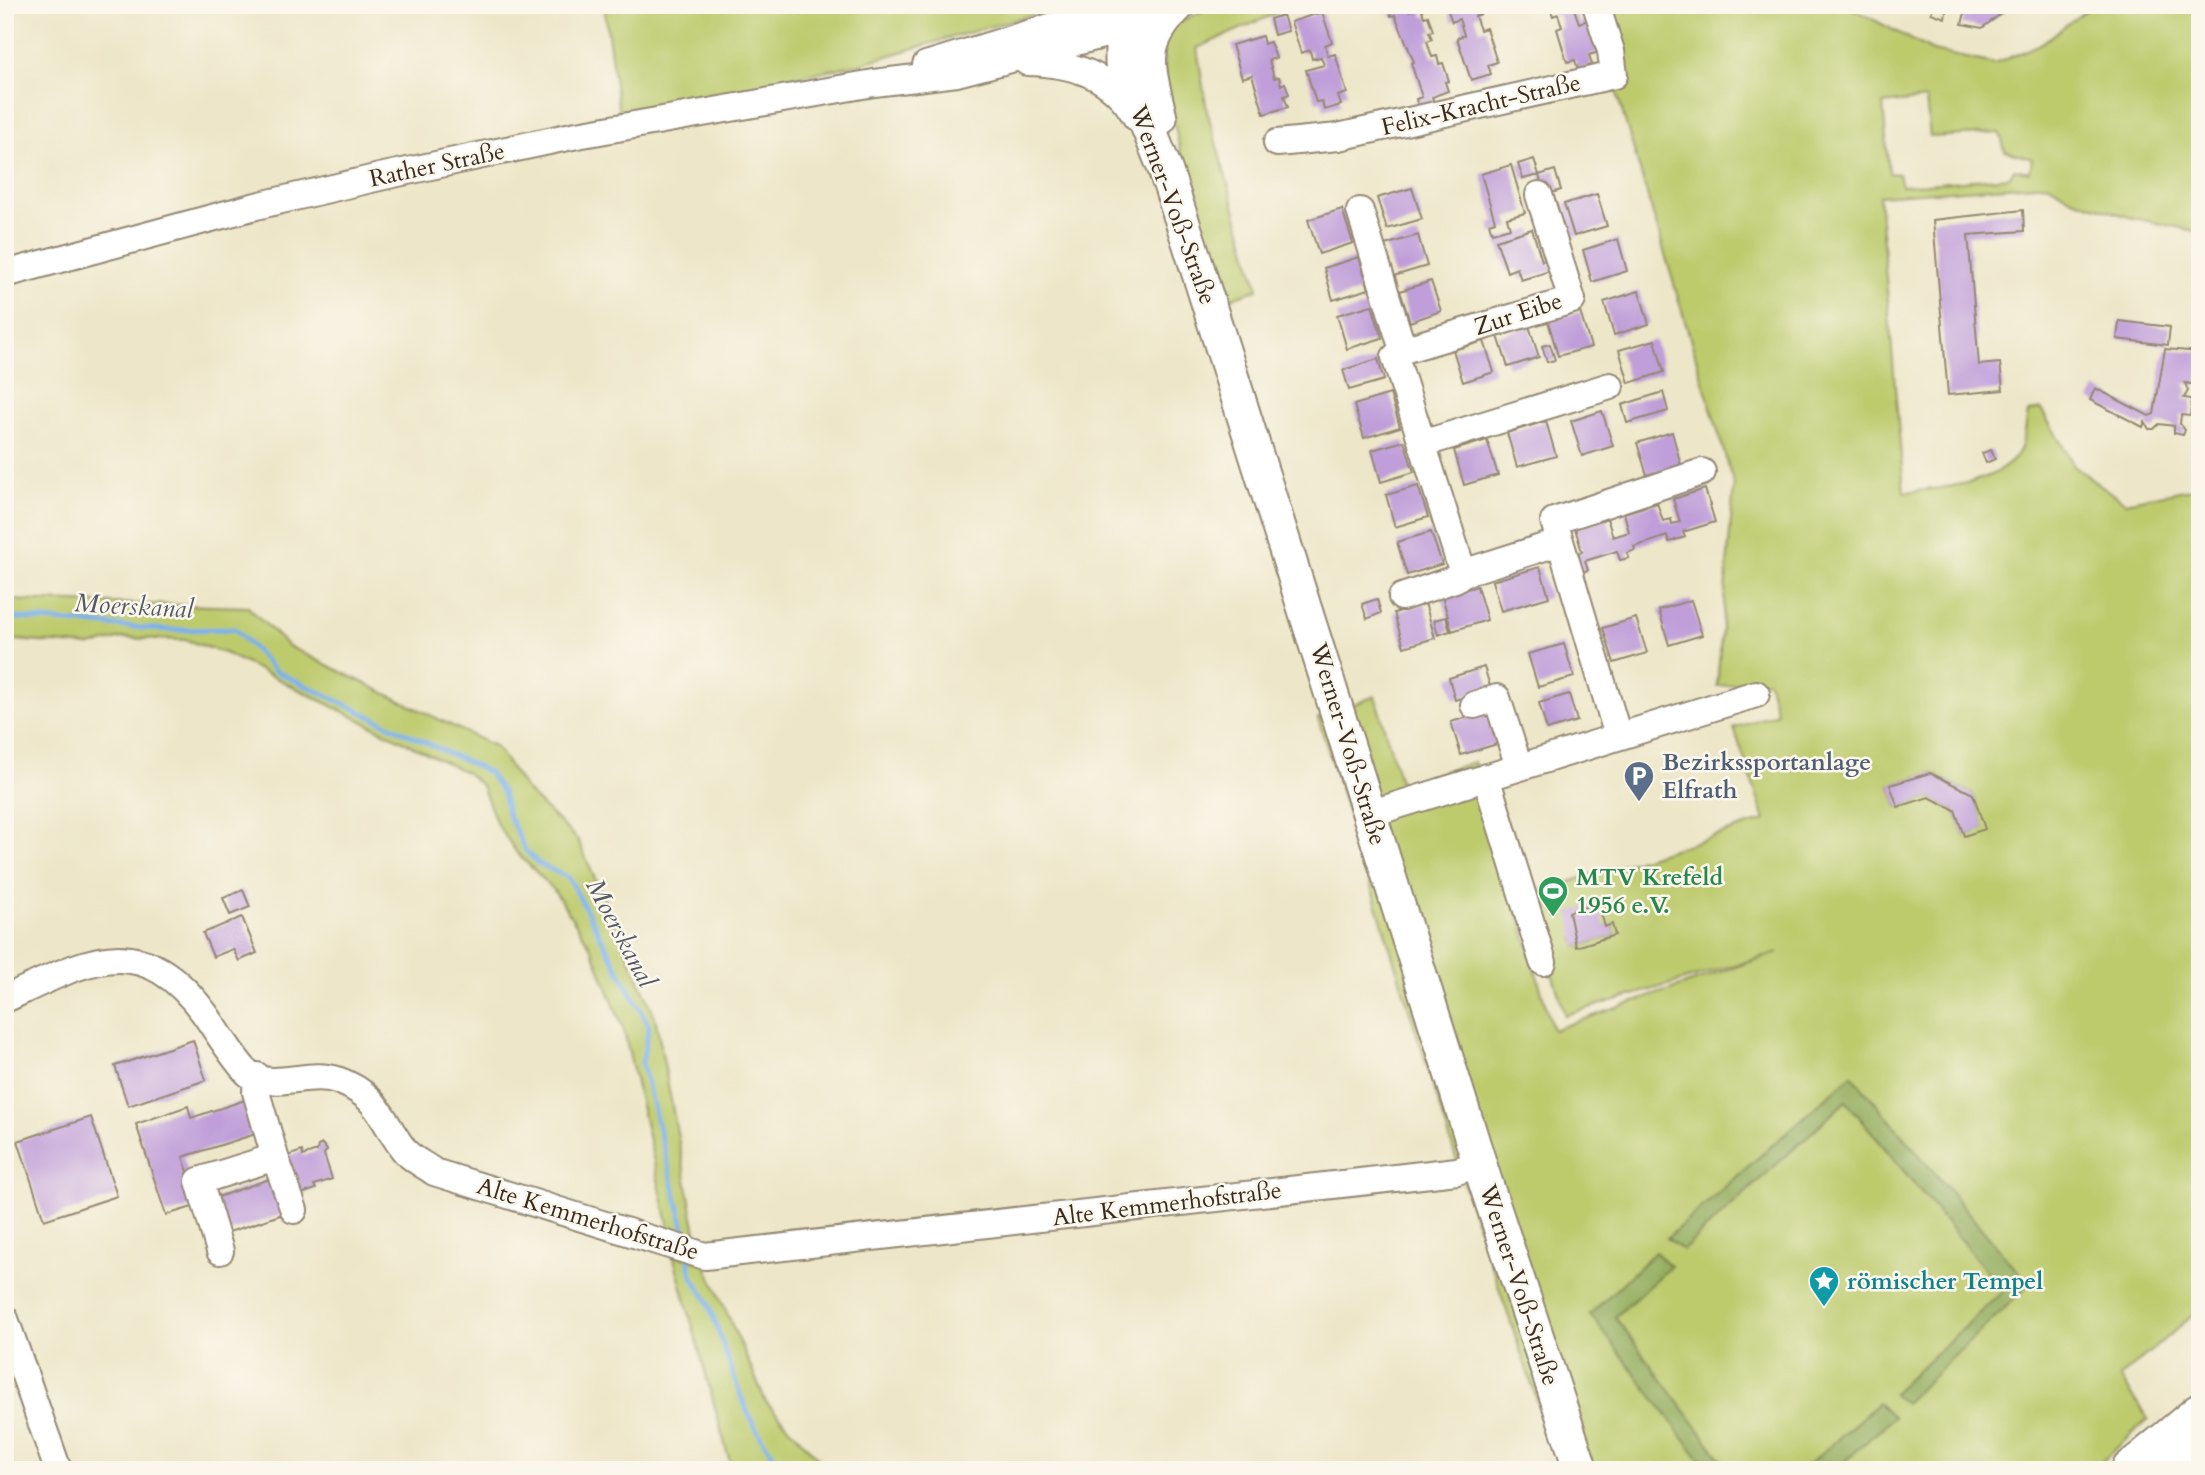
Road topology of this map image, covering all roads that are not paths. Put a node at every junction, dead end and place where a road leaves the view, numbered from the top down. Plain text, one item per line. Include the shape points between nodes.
1 (1178, 5) edge
2 (1596, 5) edge
3 (1125, 16) edge
4 (1148, 54) junction
5 (1008, 61) junction
6 (874, 83) junction
7 (1277, 143) dead end
8 (1165, 169) junction
9 (1539, 195) dead end
10 (1360, 211) dead end
11 (5, 274) edge
12 (1403, 350) junction
13 (1610, 386) dead end
14 (1422, 444) junction
15 (1702, 472) dead end
16 (1557, 532) junction
17 (1463, 573) junction
18 (1402, 597) dead end
19 (1756, 694) dead end
20 (1474, 705) dead end
21 (1618, 736) junction
22 (1519, 767) junction
23 (1486, 777) junction
24 (1369, 814) junction
25 (1543, 962) dead end
26 (5, 999) edge
27 (257, 1076) junction
28 (275, 1157) junction
29 (1479, 1164) junction
30 (293, 1210) dead end
31 (220, 1251) dead end
32 (5, 1319) edge
33 (2200, 1413) edge
34 (2200, 1452) edge
35 (58, 1470) edge
36 (1581, 1470) edge
37 (2131, 1470) edge
38 (2178, 1470) edge

1 - 3 main road, Rather Straße
1 - 4 main road via 1164,20
2 - 7 street, Felix-Kracht-Straße via 1614,75 1338,137
3 - 4 main road via 1144,35
3 - 5 street, Rather Straße
3 - 6 street, Rather Straße via 962,52
3 - 8 main road, Werner-Voß-Straße via 1122,63
4 - 8 main road
5 - 6 street, Rather Straße via 957,73
5 - 8 street, Rather Straße via 1069,66 1110,84 1132,110
6 - 11 street, Rather Straße via 577,135 383,176
8 - 24 main road, Werner-Voß-Straße
9 - 12 street, Zur Eibe via 1572,300
10 - 12 street
12 - 14 street via 1395,357
13 - 14 street
14 - 17 street
15 - 16 street
16 - 17 street
16 - 21 street
17 - 18 street
19 - 21 street
20 - 22 street via 1497,698
21 - 22 street
22 - 23 street
23 - 24 street
23 - 25 street
24 - 29 main road, Werner-Voß-Straße
26 - 27 street via 98,961 151,964 191,995 249,1074
27 - 28 street via 256,1092
27 - 29 street, Alte Kemmerhofstraße via 271,1082 299,1076 332,1078 358,1088 376,1104 405,1152 434,1172 688,1252 752,1252 1457,1171
28 - 30 street
28 - 31 street via 199,1181
29 - 36 main road, Werner-Voß-Straße
32 - 35 street
33 - 37 highway
34 - 38 highway

